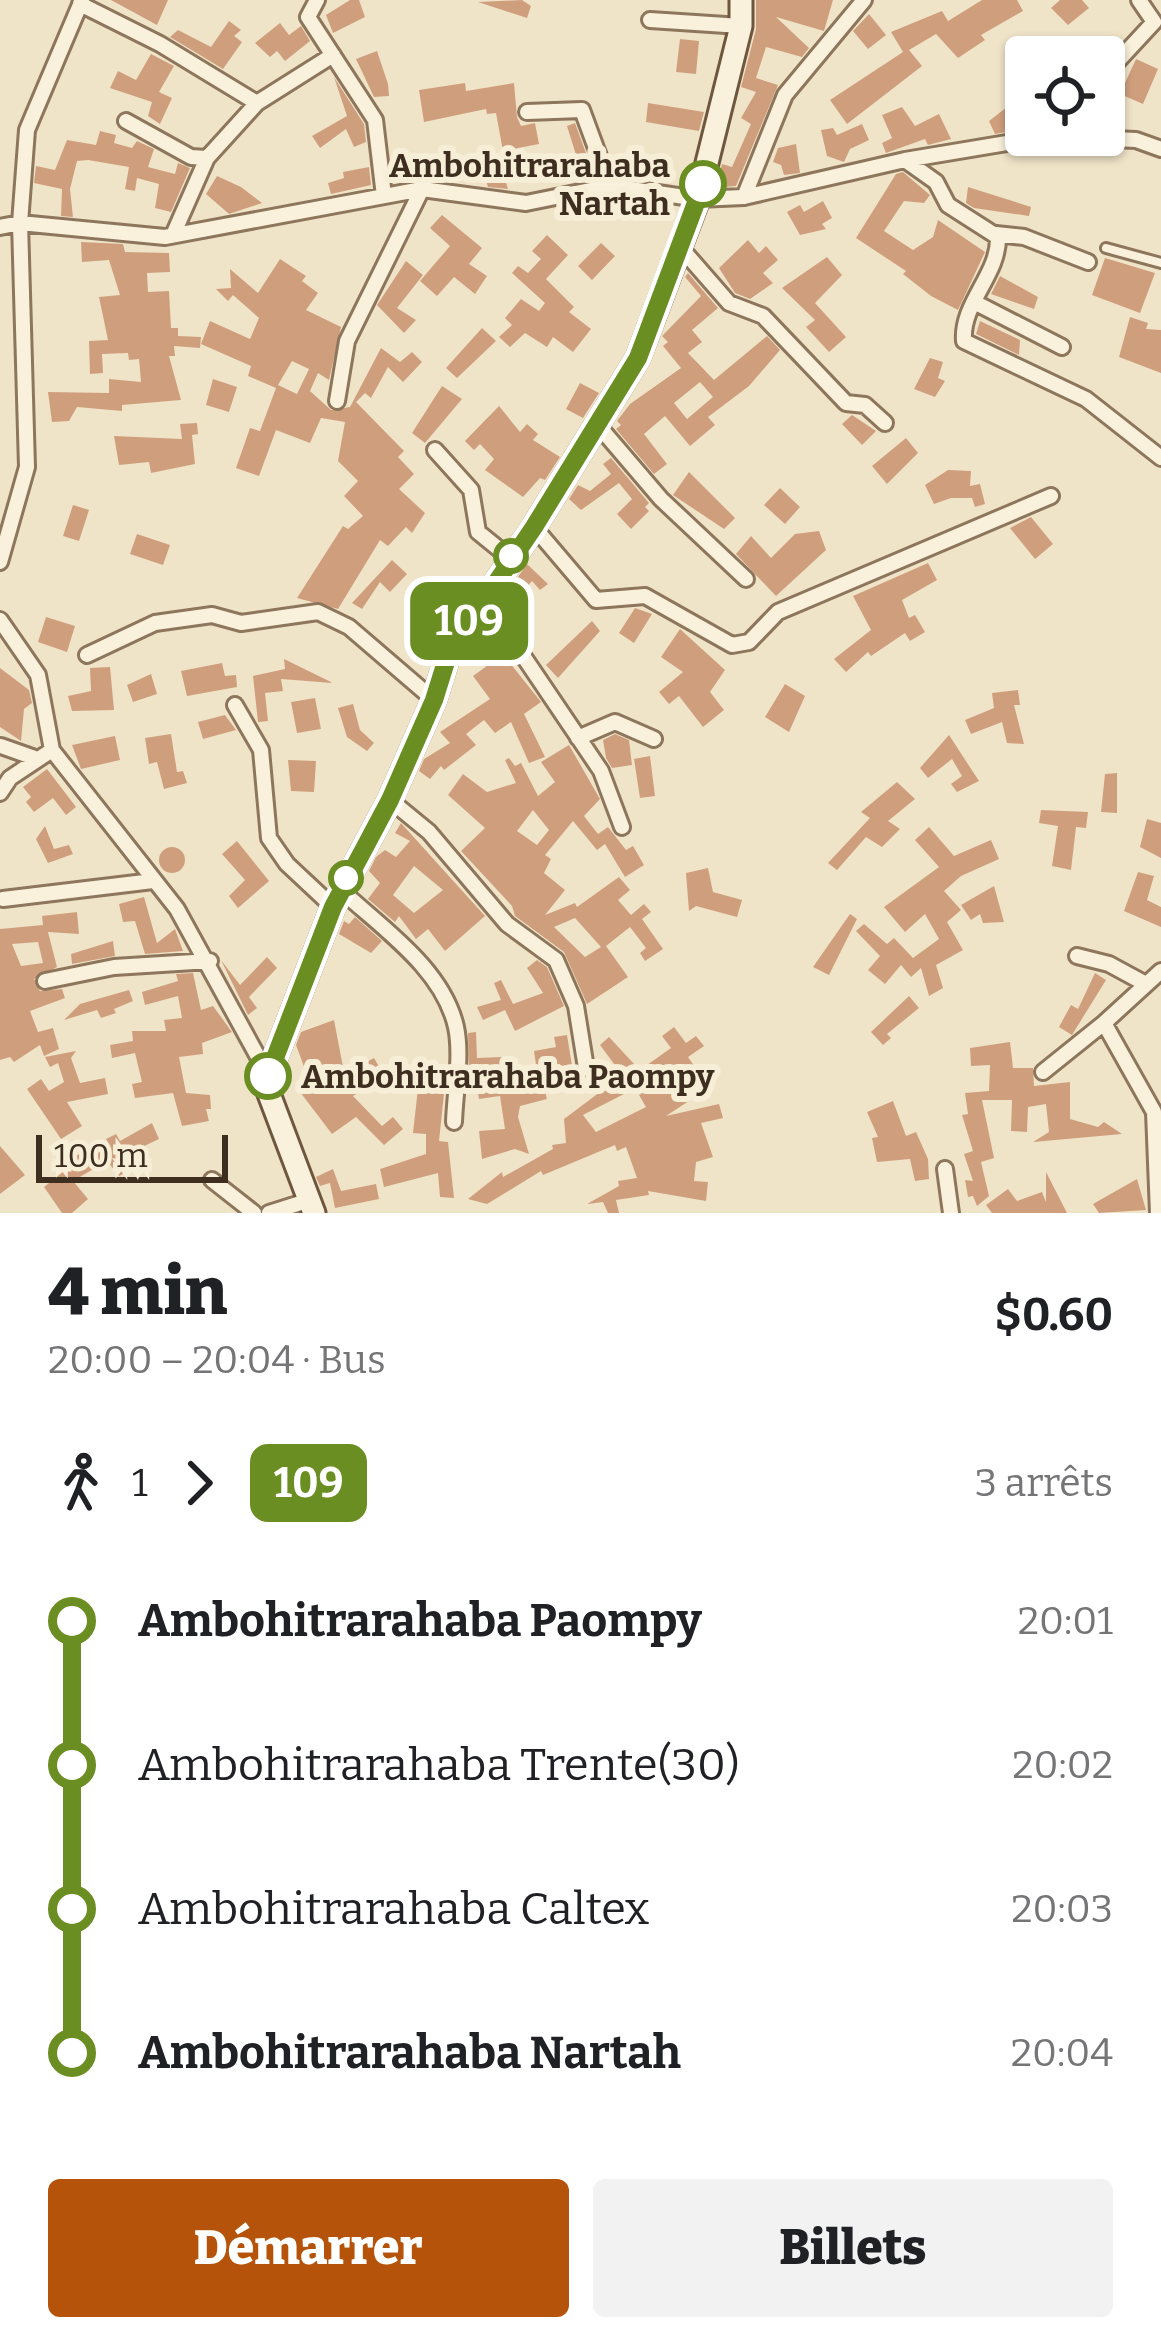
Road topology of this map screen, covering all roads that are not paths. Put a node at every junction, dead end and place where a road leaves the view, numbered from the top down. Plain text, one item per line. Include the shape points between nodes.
1 (741, 0) edge
2 (864, 0) edge
3 (1139, 0) edge
4 (81, 2) edge
5 (307, 4) edge
6 (650, 20) dead end
7 (741, 26) junction
8 (1125, 53) edge
9 (332, 56) junction
10 (257, 104) junction
11 (527, 112) dead end
12 (126, 121) dead end
13 (1125, 140) edge
14 (1005, 143) edge
15 (1161, 149) edge
16 (207, 158) junction
17 (904, 160) junction
18 (610, 185) junction
19 (422, 189) junction
20 (384, 196) junction
21 (745, 197) junction
22 (698, 200) junction
23 (20, 223) junction
24 (0, 226) edge
25 (996, 234) junction
26 (173, 236) junction
27 (681, 248) junction
28 (1106, 248) dead end
29 (1088, 262) dead end
30 (1161, 263) edge
31 (974, 302) junction
32 (1062, 347) dead end
33 (337, 401) dead end
34 (885, 423) dead end
35 (597, 424) junction
36 (435, 450) dead end
37 (1161, 458) edge
38 (1051, 496) dead end
39 (534, 527) junction
40 (510, 558) junction
41 (0, 562) edge
42 (746, 579) dead end
43 (484, 598) junction
44 (0, 620) edge
45 (87, 656) dead end
46 (434, 700) junction
47 (235, 705) dead end
48 (578, 738) junction
49 (653, 739) dead end
50 (1, 746) edge
51 (52, 750) junction
52 (34, 758) junction
53 (0, 793) edge
54 (390, 800) junction
55 (622, 827) dead end
56 (153, 881) junction
57 (3, 899) dead end
58 (338, 899) junction
59 (1077, 956) dead end
60 (210, 961) junction
61 (1161, 970) edge
62 (45, 981) dead end
63 (1144, 983) junction
64 (1104, 1023) junction
65 (586, 1068) dead end
66 (1043, 1072) dead end
67 (268, 1076) junction
68 (454, 1121) dead end
69 (945, 1169) dead end
70 (212, 1180) dead end
71 (312, 1206) edge
72 (254, 1213) edge
73 (268, 1213) edge
74 (951, 1213) edge
75 (1158, 1213) edge

1 - 7 street
2 - 21 street via 785,95
3 - 8 street via 1154,22
4 - 10 street
4 - 23 street via 27,130
5 - 9 street
6 - 7 street
7 - 22 street
9 - 10 street
9 - 20 street via 375,120
10 - 16 street
11 - 18 street via 582,110
12 - 16 street
13 - 15 street
14 - 17 street
16 - 26 street
17 - 21 street
17 - 25 street via 936,182 948,205
18 - 19 street via 526,203
18 - 22 street
19 - 20 street
19 - 33 street via 354,325
20 - 26 street
21 - 22 street
22 - 27 street
23 - 24 street
23 - 26 street
23 - 41 street via 27,467
25 - 29 street
25 - 31 street via 998,254
27 - 34 street via 729,303 764,316 846,403 865,405
27 - 35 street via 638,358
28 - 30 lane
31 - 32 street
31 - 37 street via 962,336 967,345 1086,399
35 - 39 street
35 - 42 street
36 - 40 street via 471,490 478,532
38 - 39 street via 778,612 749,642 732,645 646,596 596,600
39 - 40 street
40 - 43 street
43 - 46 street via 449,652
43 - 48 street
44 - 51 street via 38,675
45 - 46 street via 154,623 318,612 349,627
46 - 54 street
47 - 58 street via 261,750 269,838 286,864
48 - 49 street via 615,722
48 - 55 street via 609,787
50 - 52 street
51 - 52 street
51 - 56 street
52 - 53 street
54 - 58 street
54 - 65 street via 429,832 507,924 556,960 576,1006
56 - 57 street
56 - 60 street
58 - 67 street
58 - 68 street via 414,954 445,1000 456,1028
59 - 63 street
60 - 62 street
60 - 67 street
61 - 63 street
63 - 64 street
64 - 66 street
64 - 75 street via 1154,1112
67 - 71 street
69 - 74 street
70 - 72 street
71 - 73 street

